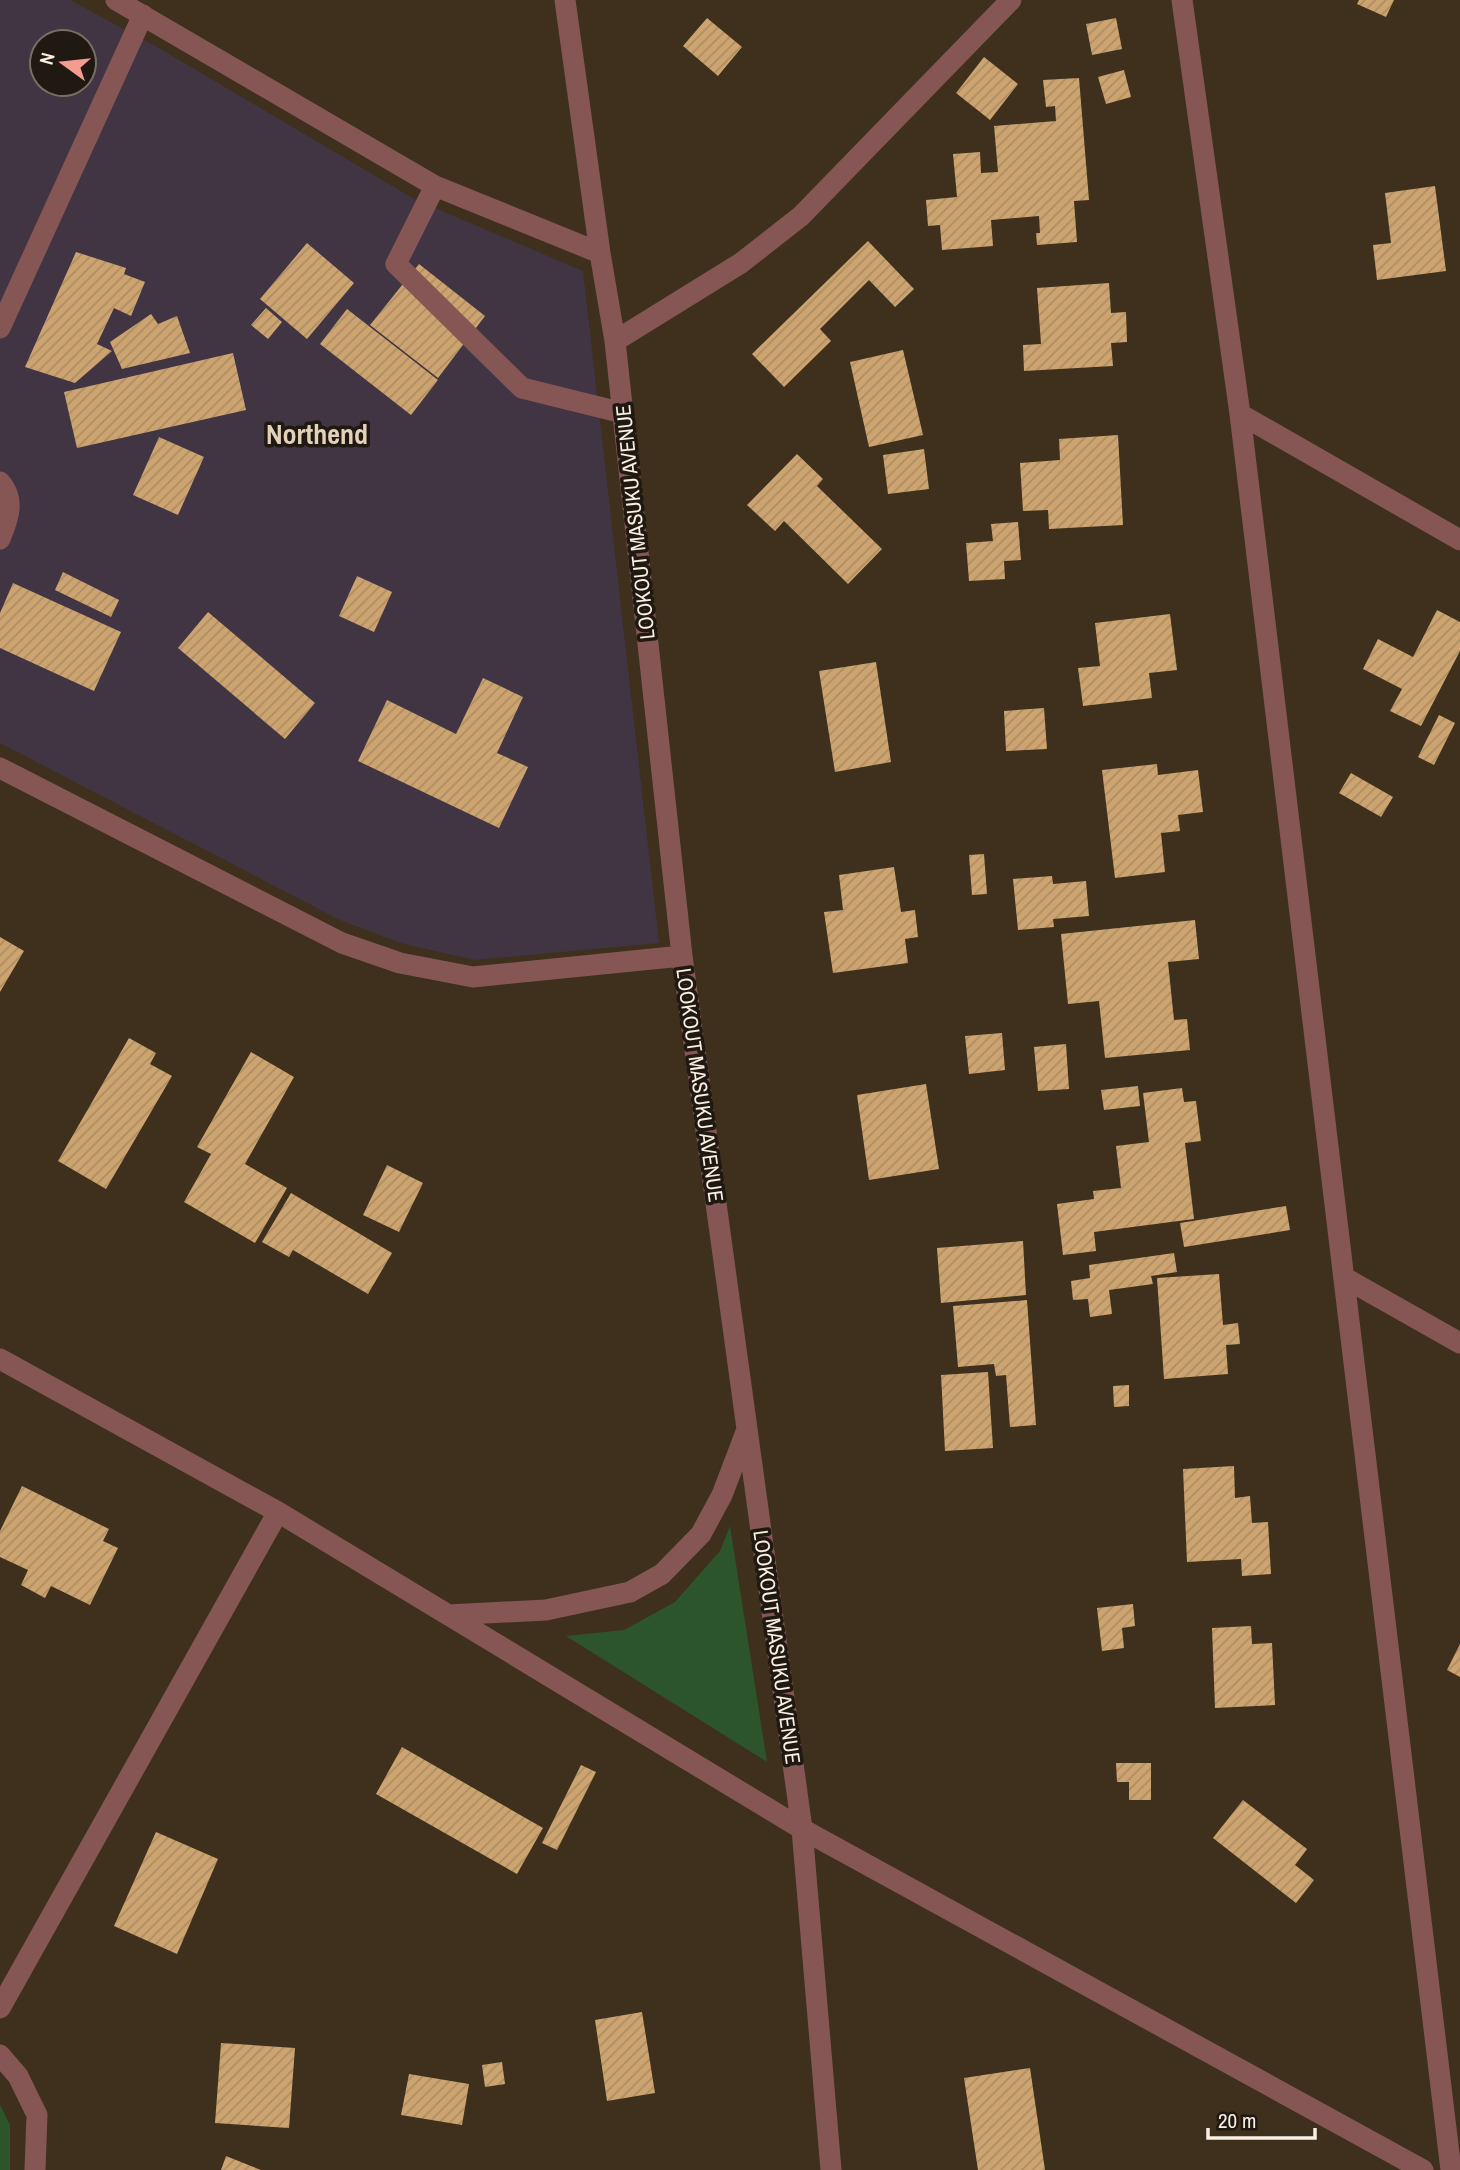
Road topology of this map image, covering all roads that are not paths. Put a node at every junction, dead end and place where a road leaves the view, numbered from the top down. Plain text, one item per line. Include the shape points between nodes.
1 (116, 0) edge
2 (565, 0) edge
3 (1011, 0) edge
4 (1182, 0) edge
5 (143, 15) junction
6 (435, 186) junction
7 (600, 253) junction
8 (0, 328) edge
9 (615, 341) junction
10 (623, 413) junction
11 (1240, 414) junction
12 (0, 482) edge
13 (0, 539) edge
14 (1460, 540) edge
15 (0, 768) edge
16 (682, 956) junction
17 (1345, 1278) junction
18 (1460, 1343) edge
19 (0, 1359) edge
20 (747, 1430) junction
21 (278, 1512) junction
22 (448, 1615) junction
23 (802, 1829) junction
24 (0, 2008) edge
25 (0, 2056) edge
26 (35, 2170) edge
27 (831, 2170) edge
28 (1423, 2170) edge
29 (1451, 2170) edge

1 - 5 street
2 - 7 street, LOOKOUT MASUKU AVENUE
3 - 9 street via 802,216 741,263
4 - 11 street
5 - 6 street
5 - 8 street
6 - 7 street
6 - 10 street via 396,264 522,388
7 - 9 street, LOOKOUT MASUKU AVENUE
9 - 10 street, LOOKOUT MASUKU AVENUE
10 - 16 street, LOOKOUT MASUKU AVENUE
11 - 14 street
11 - 17 street
12 - 13 street via 10,500 10,512
15 - 16 street via 342,943 400,963 473,977
16 - 20 street, LOOKOUT MASUKU AVENUE
17 - 18 street
17 - 29 street
19 - 21 street
20 - 22 street via 701,1534 662,1574 631,1592 546,1611
20 - 23 street, LOOKOUT MASUKU AVENUE
21 - 22 street
21 - 24 street
22 - 23 street
23 - 27 street, LOOKOUT MASUKU AVENUE
23 - 28 street
25 - 26 street via 18,2076 37,2115

